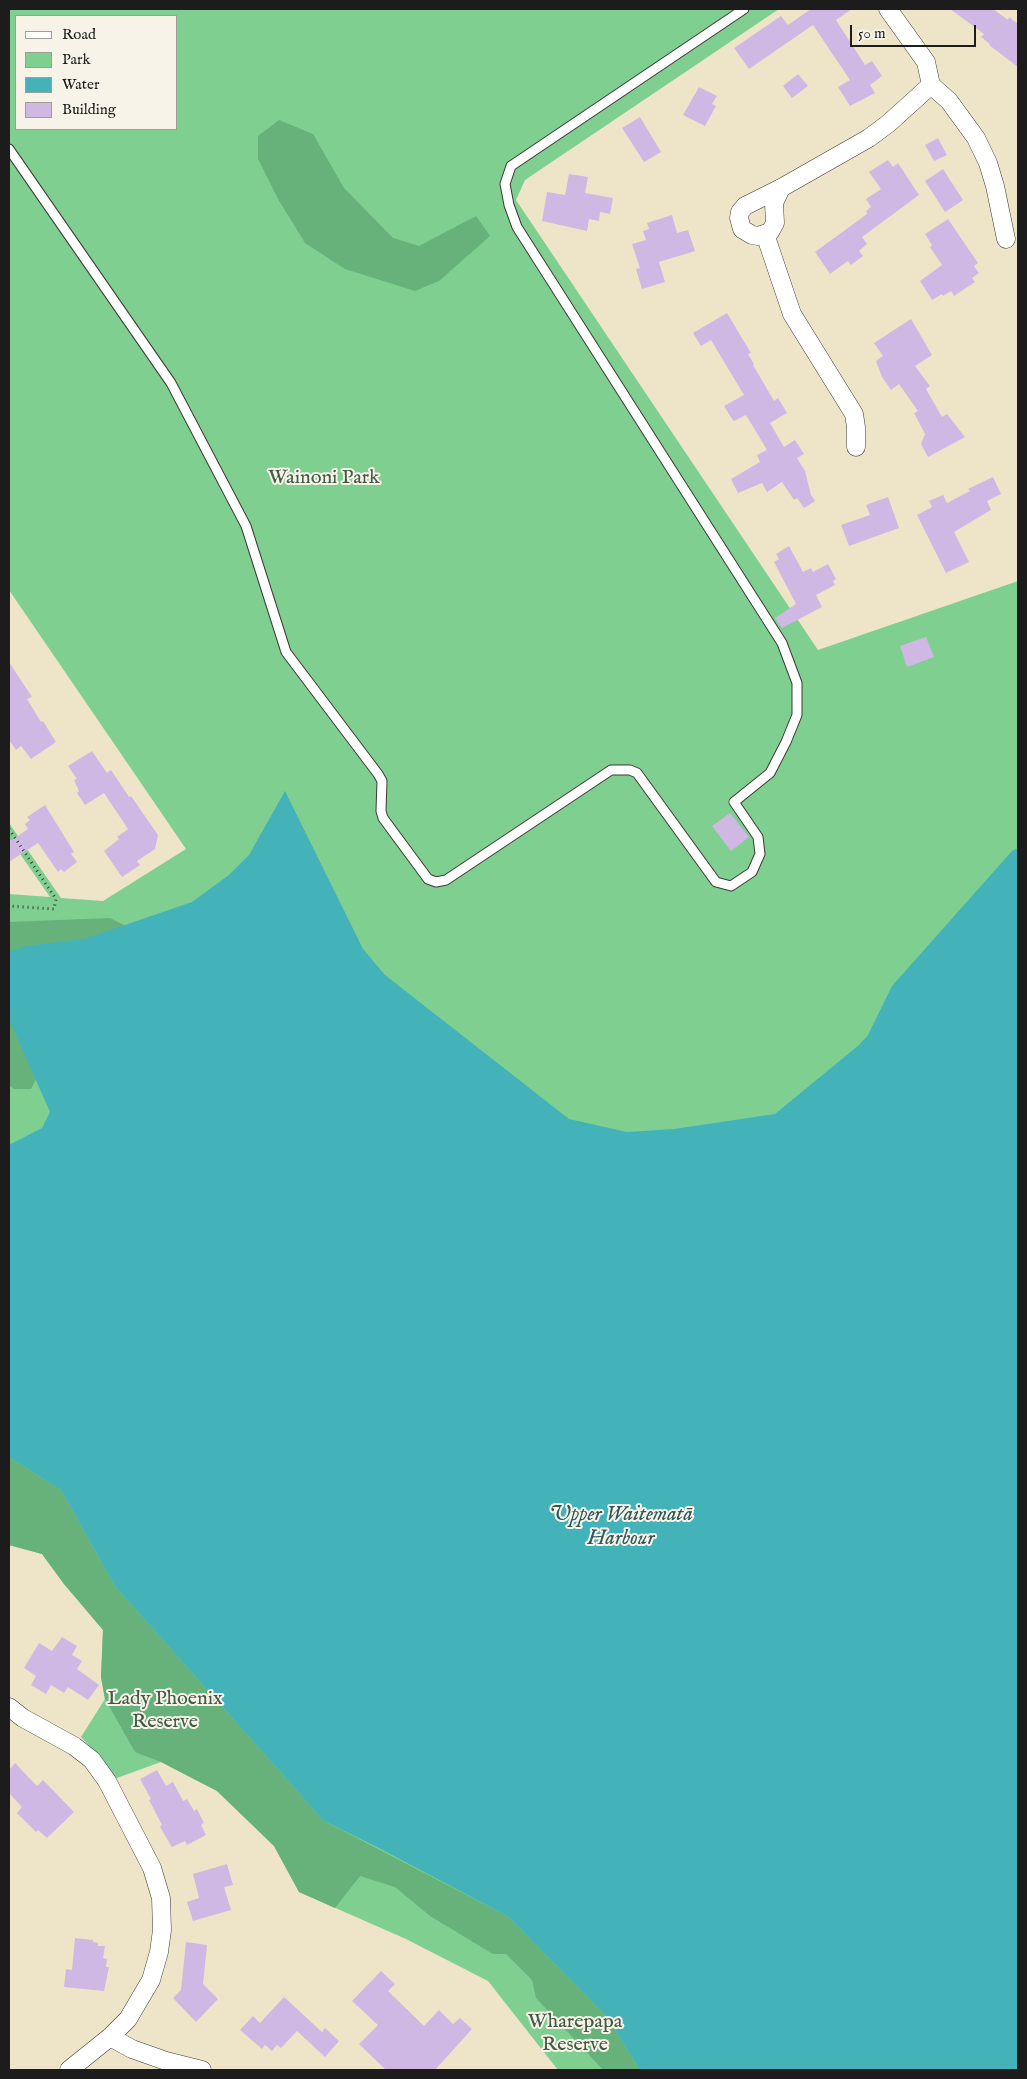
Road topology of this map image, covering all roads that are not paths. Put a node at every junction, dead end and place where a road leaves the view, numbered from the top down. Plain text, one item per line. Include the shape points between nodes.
1 (744, 9) edge
2 (888, 9) edge
3 (931, 85) junction
4 (9, 149) edge
5 (782, 188) junction
6 (765, 234) junction
7 (1006, 239) dead end
8 (856, 447) dead end
9 (9, 1707) edge
10 (110, 2037) junction
11 (69, 2070) edge
12 (202, 2070) edge

1 - 4 lane via 511,166 505,184 517,227 782,643 797,682 796,715 770,773 734,802 758,837 760,854 752,872 731,886 716,882 638,773 630,770 612,770 446,880 436,882 428,879 383,818 382,781 378,774 286,652 246,526 171,383
2 - 3 street via 926,62
3 - 5 street via 869,138
3 - 7 street via 948,101 976,138 995,186
5 - 6 street via 774,203 775,223
5 - 6 street via 753,201 740,212 742,229 752,235
6 - 8 street via 792,314 854,414
9 - 10 street via 92,1760 107,1781 152,1868 161,1898 159,1952 151,1980 136,2007
10 - 11 street
10 - 12 street via 132,2049

